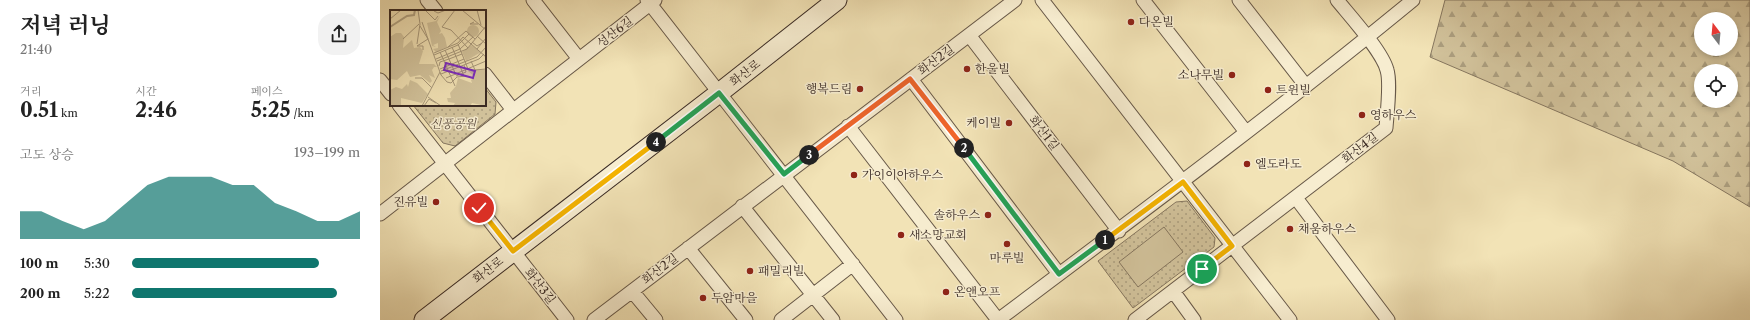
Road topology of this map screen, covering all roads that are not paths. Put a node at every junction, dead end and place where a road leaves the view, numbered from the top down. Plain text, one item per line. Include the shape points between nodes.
1 (427, 0) edge
2 (532, 0) edge
3 (837, 0) edge
4 (1015, 0) edge
5 (1042, 0) edge
6 (1143, 0) edge
7 (1238, 0) edge
8 (1337, 0) edge
9 (1413, 0) edge
10 (651, 1) edge
11 (435, 10) edge
12 (969, 35) junction
13 (1367, 38) junction
14 (579, 59) junction
15 (486, 75) edge
16 (910, 79) junction
17 (380, 80) edge
18 (1306, 86) junction
19 (390, 93) edge
20 (719, 93) junction
21 (400, 106) edge
22 (513, 110) junction
23 (848, 126) junction
24 (1246, 132) junction
25 (445, 164) junction
26 (784, 174) junction
27 (1183, 182) junction
28 (1296, 198) junction
29 (742, 206) junction
30 (380, 214) edge
31 (1119, 230) junction
32 (1232, 246) junction
33 (688, 248) junction
34 (513, 251) junction
35 (853, 264) junction
36 (1059, 274) junction
37 (632, 290) junction
38 (1173, 291) junction
39 (813, 295) junction
40 (424, 320) edge
41 (567, 320) edge
42 (594, 320) edge
43 (656, 320) edge
44 (746, 320) edge
45 (781, 320) edge
46 (833, 320) edge
47 (896, 320) edge
48 (998, 320) edge
49 (1135, 320) edge
50 (1194, 320) edge
51 (1290, 320) edge
52 (1388, 320) edge

1 - 11 street
2 - 14 street
3 - 20 street, 화산로
4 - 12 street, 화산2길
5 - 27 street
6 - 24 street
7 - 18 street
8 - 13 street
9 - 13 street
10 - 14 street, 성산6길
10 - 20 street
12 - 16 street, 화산2길
12 - 31 street, 화산1길
13 - 18 street
13 - 28 street, 화산4길 via 1387,69 1389,77 1386,128
14 - 22 street, 성산6길
15 - 22 street
16 - 23 street, 화산2길
16 - 36 street
17 - 19 street
18 - 24 street
20 - 26 street
20 - 34 street, 화산로
21 - 25 street
22 - 25 street, 성산6길
23 - 26 street, 화산2길
23 - 48 street
24 - 27 street
25 - 30 street, 성산6길
25 - 34 street, 화산3길
26 - 29 street, 화산2길
26 - 35 street
27 - 31 street
27 - 32 street
28 - 32 street, 화산4길
28 - 52 street
29 - 33 street, 화산2길
29 - 39 street
31 - 36 street
32 - 38 street, 화산4길
32 - 51 street
33 - 37 street, 화산2길
33 - 44 street, 화산2길
34 - 40 street, 화산로
34 - 41 street, 화산3길
35 - 39 street
35 - 47 street
36 - 48 street
37 - 42 street, 화산2길
37 - 43 street, 화산2길
38 - 49 street, 화산4길
38 - 50 street
39 - 45 street
39 - 46 street

